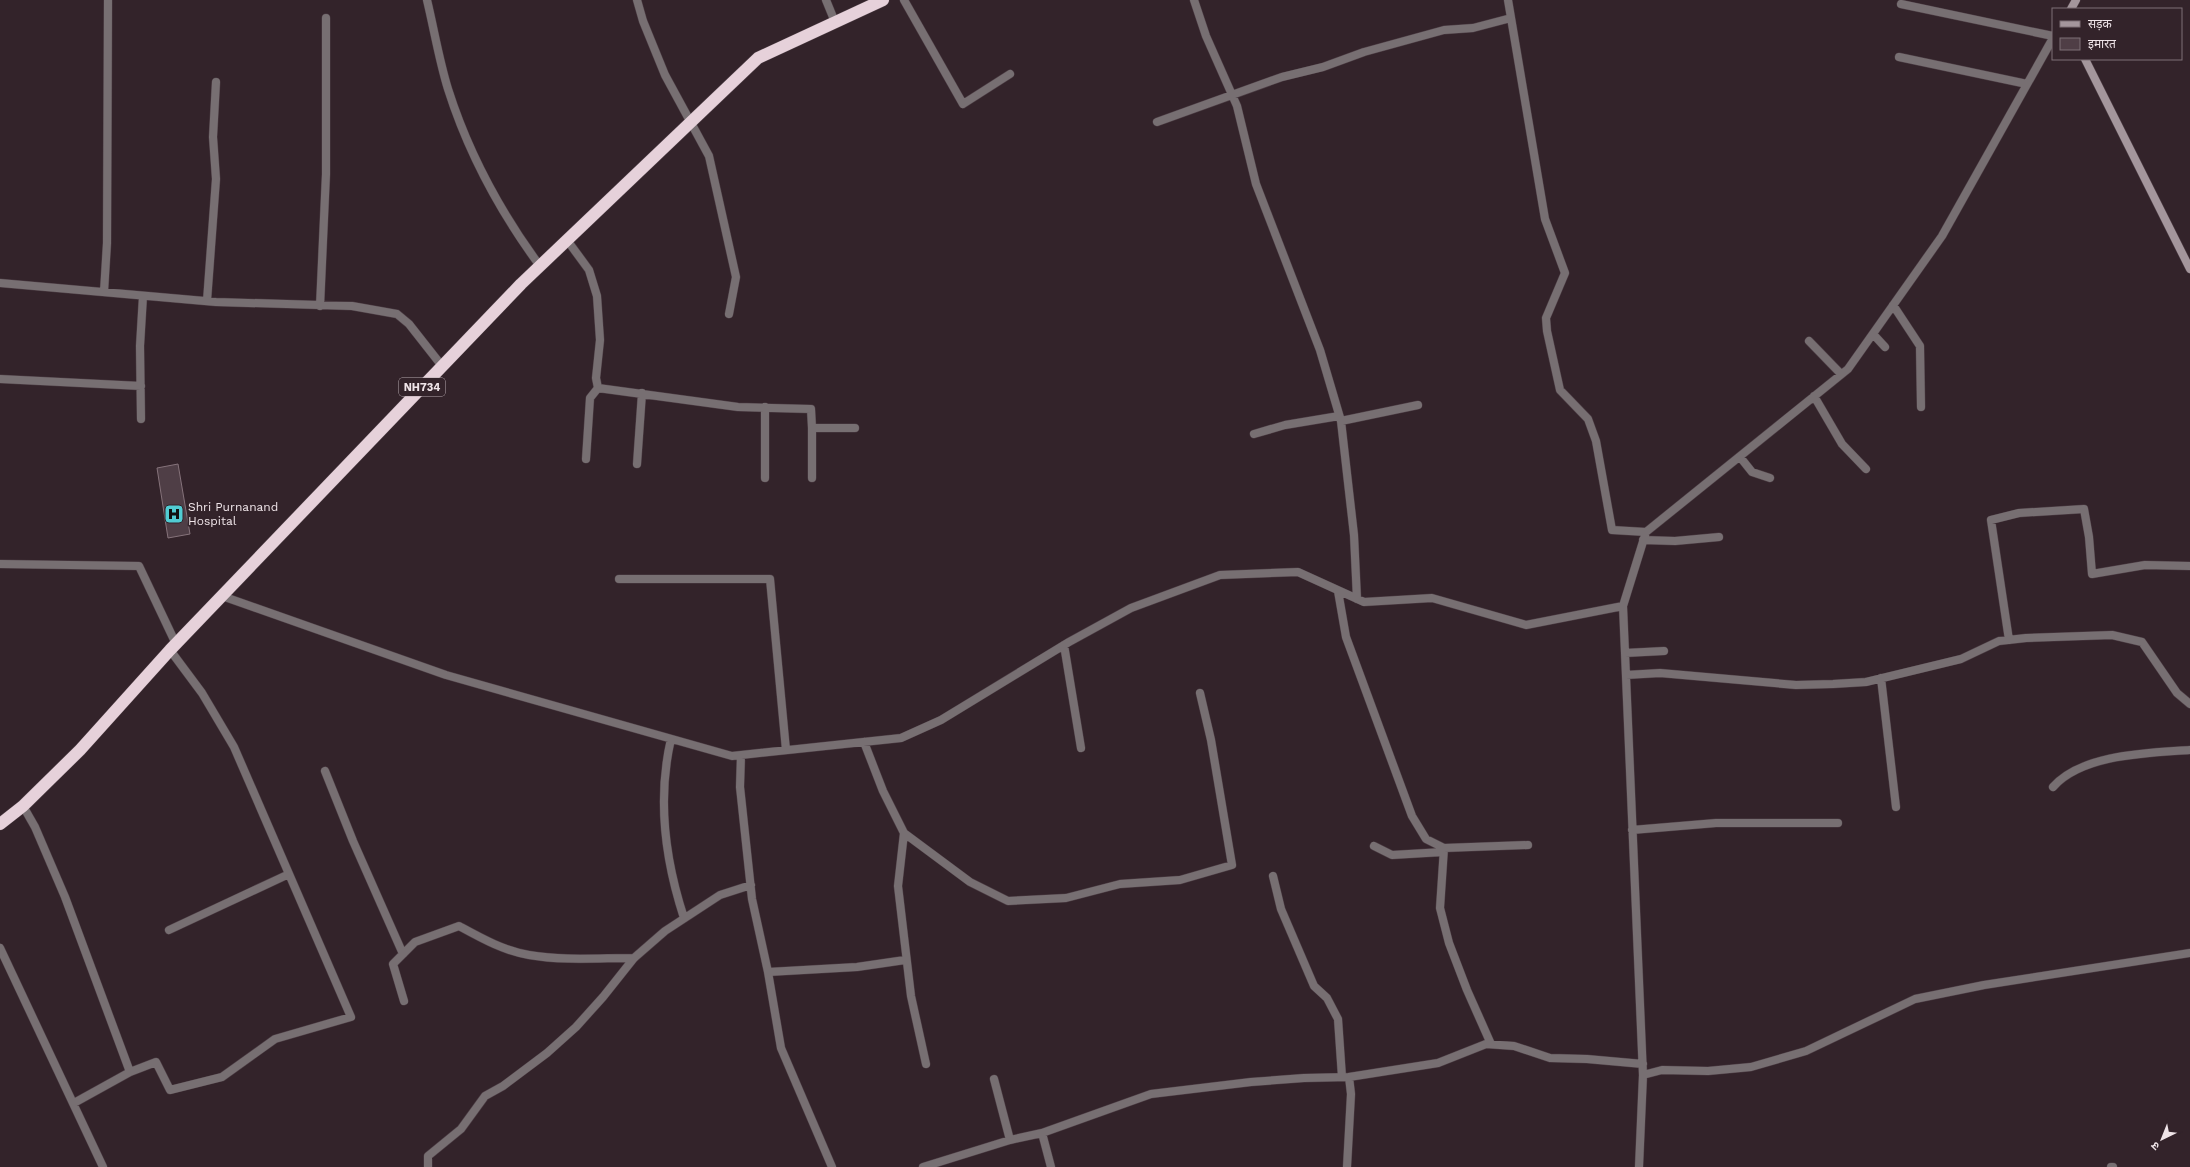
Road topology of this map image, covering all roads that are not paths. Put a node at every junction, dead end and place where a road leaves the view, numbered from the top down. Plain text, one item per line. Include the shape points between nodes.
1 (108, 0) edge
2 (427, 0) edge
3 (637, 0) edge
4 (826, 0) edge
5 (883, 0) edge
6 (904, 0) edge
7 (1194, 0) edge
8 (1509, 0) edge
9 (1901, 4) dead end
10 (326, 18) dead end
11 (1511, 18) junction
12 (835, 22) junction
13 (2052, 37) edge
14 (2052, 39) edge
15 (1899, 57) dead end
16 (2086, 60) edge
17 (1010, 74) dead end
18 (216, 82) dead end
19 (2027, 84) junction
20 (1232, 94) junction
21 (1157, 122) dead end
22 (690, 123) junction
23 (567, 240) junction
24 (540, 266) junction
25 (2190, 269) edge
26 (0, 283) edge
27 (104, 292) junction
28 (143, 296) junction
29 (207, 301) junction
30 (1893, 305) junction
31 (320, 306) junction
32 (730, 314) dead end
33 (1873, 334) junction
34 (1809, 341) dead end
35 (1885, 347) dead end
36 (442, 366) junction
37 (1841, 374) junction
38 (0, 379) edge
39 (141, 386) junction
40 (598, 388) junction
41 (642, 393) junction
42 (1814, 396) junction
43 (1418, 405) dead end
44 (765, 407) junction
45 (1921, 407) dead end
46 (141, 419) dead end
47 (1340, 419) junction
48 (812, 428) junction
49 (855, 428) dead end
50 (1254, 434) dead end
51 (1740, 456) junction
52 (586, 458) dead end
53 (636, 464) dead end
54 (1866, 469) dead end
55 (766, 478) dead end
56 (812, 478) dead end
57 (1770, 478) dead end
58 (1645, 536) junction
59 (1719, 537) dead end
60 (0, 564) edge
61 (2190, 566) edge
62 (619, 579) dead end
63 (1338, 591) junction
64 (222, 596) junction
65 (1357, 599) junction
66 (1623, 606) junction
67 (2009, 640) junction
68 (1064, 645) junction
69 (173, 647) junction
70 (1664, 651) dead end
71 (1625, 652) junction
72 (1626, 675) junction
73 (1881, 678) junction
74 (1200, 693) dead end
75 (2190, 704) edge
76 (671, 739) junction
77 (864, 742) junction
78 (1081, 748) dead end
79 (786, 750) junction
80 (2190, 750) edge
81 (741, 755) junction
82 (325, 771) dead end
83 (2054, 787) dead end
84 (23, 806) junction
85 (1896, 807) dead end
86 (0, 824) edge
87 (1838, 824) dead end
88 (1632, 830) junction
89 (904, 833) junction
90 (1528, 845) dead end
91 (1374, 846) dead end
92 (1444, 850) junction
93 (289, 874) junction
94 (1273, 876) dead end
95 (751, 885) junction
96 (684, 918) junction
97 (169, 930) dead end
98 (0, 948) edge
99 (2190, 953) edge
100 (403, 954) junction
101 (634, 958) junction
102 (905, 960) junction
103 (768, 972) junction
104 (404, 1001) dead end
105 (1491, 1044) junction
106 (926, 1064) dead end
107 (1643, 1064) junction
108 (130, 1072) junction
109 (1643, 1075) junction
110 (1346, 1077) junction
111 (994, 1079) dead end
112 (74, 1103) junction
113 (1042, 1133) junction
114 (1010, 1140) junction
115 (103, 1167) edge
116 (428, 1167) edge
117 (832, 1167) edge
118 (923, 1167) edge
119 (1051, 1167) edge
120 (1347, 1167) edge
121 (1639, 1167) edge
122 (2110, 1167) edge
123 (2114, 1167) edge

1 - 27 street via 107,243
2 - 24 street via 448,88 458,118 514,231
3 - 22 street via 665,75
4 - 12 street
5 - 12 highway, NH734
6 - 17 street via 962,104
7 - 20 street via 1206,36
8 - 11 street
9 - 13 street
10 - 31 street via 326,174
11 - 20 street via 1473,28 1444,30 1364,52
11 - 58 street via 1545,219 1565,272 1546,318 1560,390 1588,419 1596,441 1612,530
12 - 22 highway, NH734 via 758,58
14 - 19 street
15 - 19 street
16 - 25 main road
18 - 29 street via 216,178
19 - 30 street via 1942,236
20 - 21 street
20 - 47 street via 1256,184 1320,350
22 - 23 highway, NH734
22 - 32 street via 709,156 736,277
23 - 24 highway, NH734
23 - 40 street via 589,270 597,296 600,340 596,378
24 - 36 highway, NH734
26 - 27 street
27 - 28 street
28 - 29 street
28 - 39 street
29 - 31 street
30 - 33 street
30 - 45 street via 1920,346
31 - 36 street via 352,306 398,314
33 - 35 street
33 - 37 street via 1848,369
34 - 37 street
36 - 64 highway, NH734
37 - 42 street
38 - 39 street
39 - 46 street
40 - 41 street
40 - 52 street via 590,398
41 - 44 street via 738,407
41 - 53 street
42 - 51 street
42 - 54 street via 1842,444
43 - 47 street
44 - 48 street via 811,409
44 - 55 street
47 - 50 street via 1285,425
47 - 65 street via 1354,535
48 - 49 street
48 - 56 street
51 - 57 street via 1752,472
51 - 58 street
58 - 59 street via 1675,541
58 - 66 street
60 - 69 street via 139,566
61 - 67 street via 2145,565 2092,574 2084,509 2019,513 1991,520
62 - 79 street via 770,579
63 - 65 street
63 - 68 street via 1298,572 1220,575 1131,608
63 - 92 street via 1346,637 1412,816 1426,839
64 - 69 highway, NH734
64 - 76 street via 446,675
65 - 66 street via 1364,602 1432,598 1526,625
66 - 71 street
67 - 73 street via 1998,641 1961,659
67 - 75 street via 2112,635 2142,642 2177,693
68 - 77 street via 941,720 901,738
68 - 78 street
69 - 84 highway, NH734 via 80,750
69 - 93 street via 234,747
70 - 71 street
71 - 72 street
72 - 73 street via 1660,673 1796,685 1866,682
72 - 88 street
73 - 85 street
74 - 89 street via 1211,740 1232,865 1180,880 1120,884 1066,898 1008,901 970,882
76 - 81 street via 732,756
76 - 96 street via 665,765 663,801 669,866
77 - 79 street
77 - 89 street via 883,791
79 - 81 street
80 - 83 street via 2092,763 2062,777
81 - 95 street via 740,787
82 - 100 street
84 - 86 highway, NH734
84 - 108 street via 35,827 65,897
87 - 88 street via 1716,823
88 - 107 street
89 - 102 street via 898,886
90 - 92 street
91 - 92 street via 1392,854
92 - 105 street via 1440,908 1445,929 1467,990
93 - 97 street
93 - 108 street via 351,1017 275,1039 222,1077 170,1090 156,1062
94 - 110 street via 1281,909 1314,986 1327,998 1338,1019
95 - 96 street via 720,895
95 - 103 street
96 - 101 street
98 - 112 street
99 - 109 street via 1984,985 1915,999 1806,1051 1752,1067 1708,1071 1662,1070
100 - 101 street via 415,942 459,926 490,943 529,955 581,959
100 - 104 street via 392,964
101 - 116 street via 603,998 576,1027 547,1053 503,1086 485,1096 461,1129 428,1156
102 - 103 street via 857,967
102 - 106 street via 910,996
103 - 117 street via 781,1048
105 - 107 street via 1514,1046 1550,1058
105 - 110 street via 1438,1063
107 - 109 street
108 - 112 street
109 - 121 street
110 - 113 street via 1251,1082 1151,1094
110 - 120 street via 1351,1094
111 - 114 street
112 - 115 street
113 - 114 street
113 - 119 street
114 - 118 street
122 - 123 street

